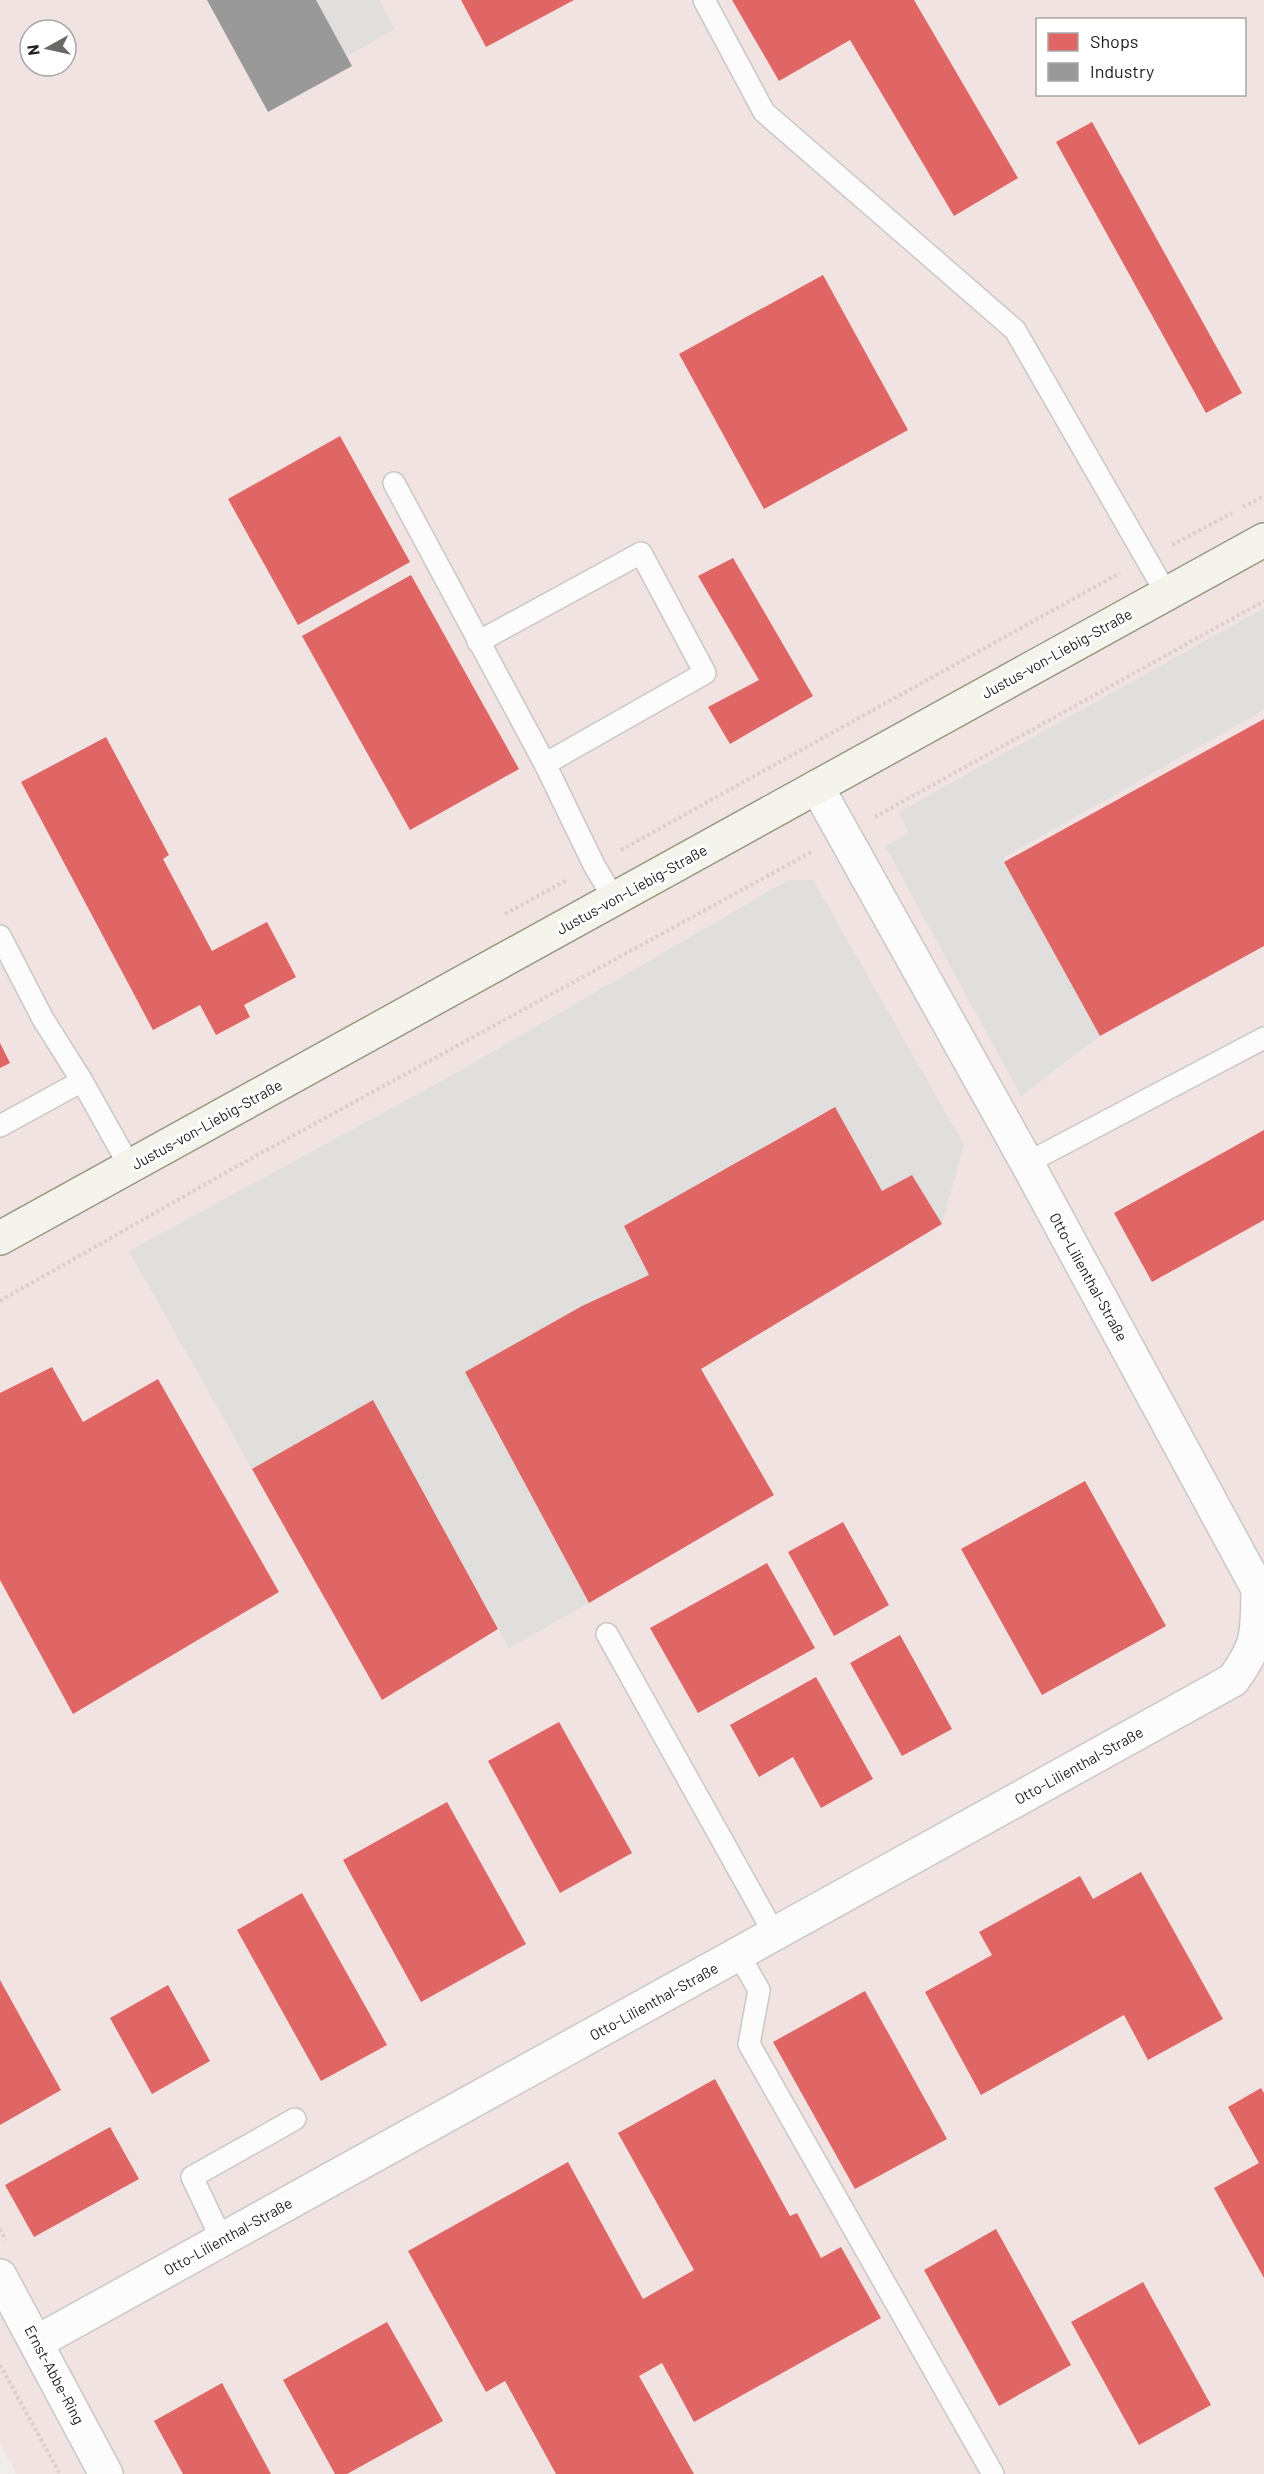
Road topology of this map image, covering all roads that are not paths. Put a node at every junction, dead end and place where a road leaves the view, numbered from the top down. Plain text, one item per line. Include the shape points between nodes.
1 (704, 0) edge
2 (393, 483) dead end
3 (1264, 540) edge
4 (1166, 593) junction
5 (478, 642) junction
6 (545, 764) junction
7 (817, 787) junction
8 (614, 899) junction
9 (0, 936) edge
10 (1264, 1038) edge
11 (82, 1080) junction
12 (0, 1126) edge
13 (1027, 1163) junction
14 (130, 1167) junction
15 (0, 1238) edge
16 (608, 1634) dead end
17 (775, 1935) junction
18 (739, 1955) junction
19 (295, 2119) dead end
20 (222, 2240) junction
21 (0, 2276) edge
22 (37, 2342) junction
23 (106, 2474) edge
24 (993, 2474) edge

1 - 4 lane via 764,112 1016,330
2 - 5 lane
3 - 4 main road, Justus-von-Liebig-Straße
4 - 7 main road, Justus-von-Liebig-Straße
5 - 6 lane
5 - 6 lane via 641,553 705,673
6 - 8 lane
7 - 8 main road, Justus-von-Liebig-Straße
7 - 13 street, Otto-Lilienthal-Straße
8 - 14 main road, Justus-von-Liebig-Straße
9 - 11 lane via 43,1019
10 - 13 lane
11 - 12 lane
11 - 14 lane
13 - 17 street, Otto-Lilienthal-Straße via 1258,1589 1257,1633 1251,1655 1233,1680
14 - 15 main road, Justus-von-Liebig-Straße
16 - 17 lane
17 - 18 street, Otto-Lilienthal-Straße
18 - 20 street, Otto-Lilienthal-Straße
18 - 24 lane via 759,1990 749,2044
19 - 20 lane via 192,2177
20 - 22 street, Otto-Lilienthal-Straße
21 - 22 street, Ernst-Abbe-Ring
22 - 23 street, Ernst-Abbe-Ring

